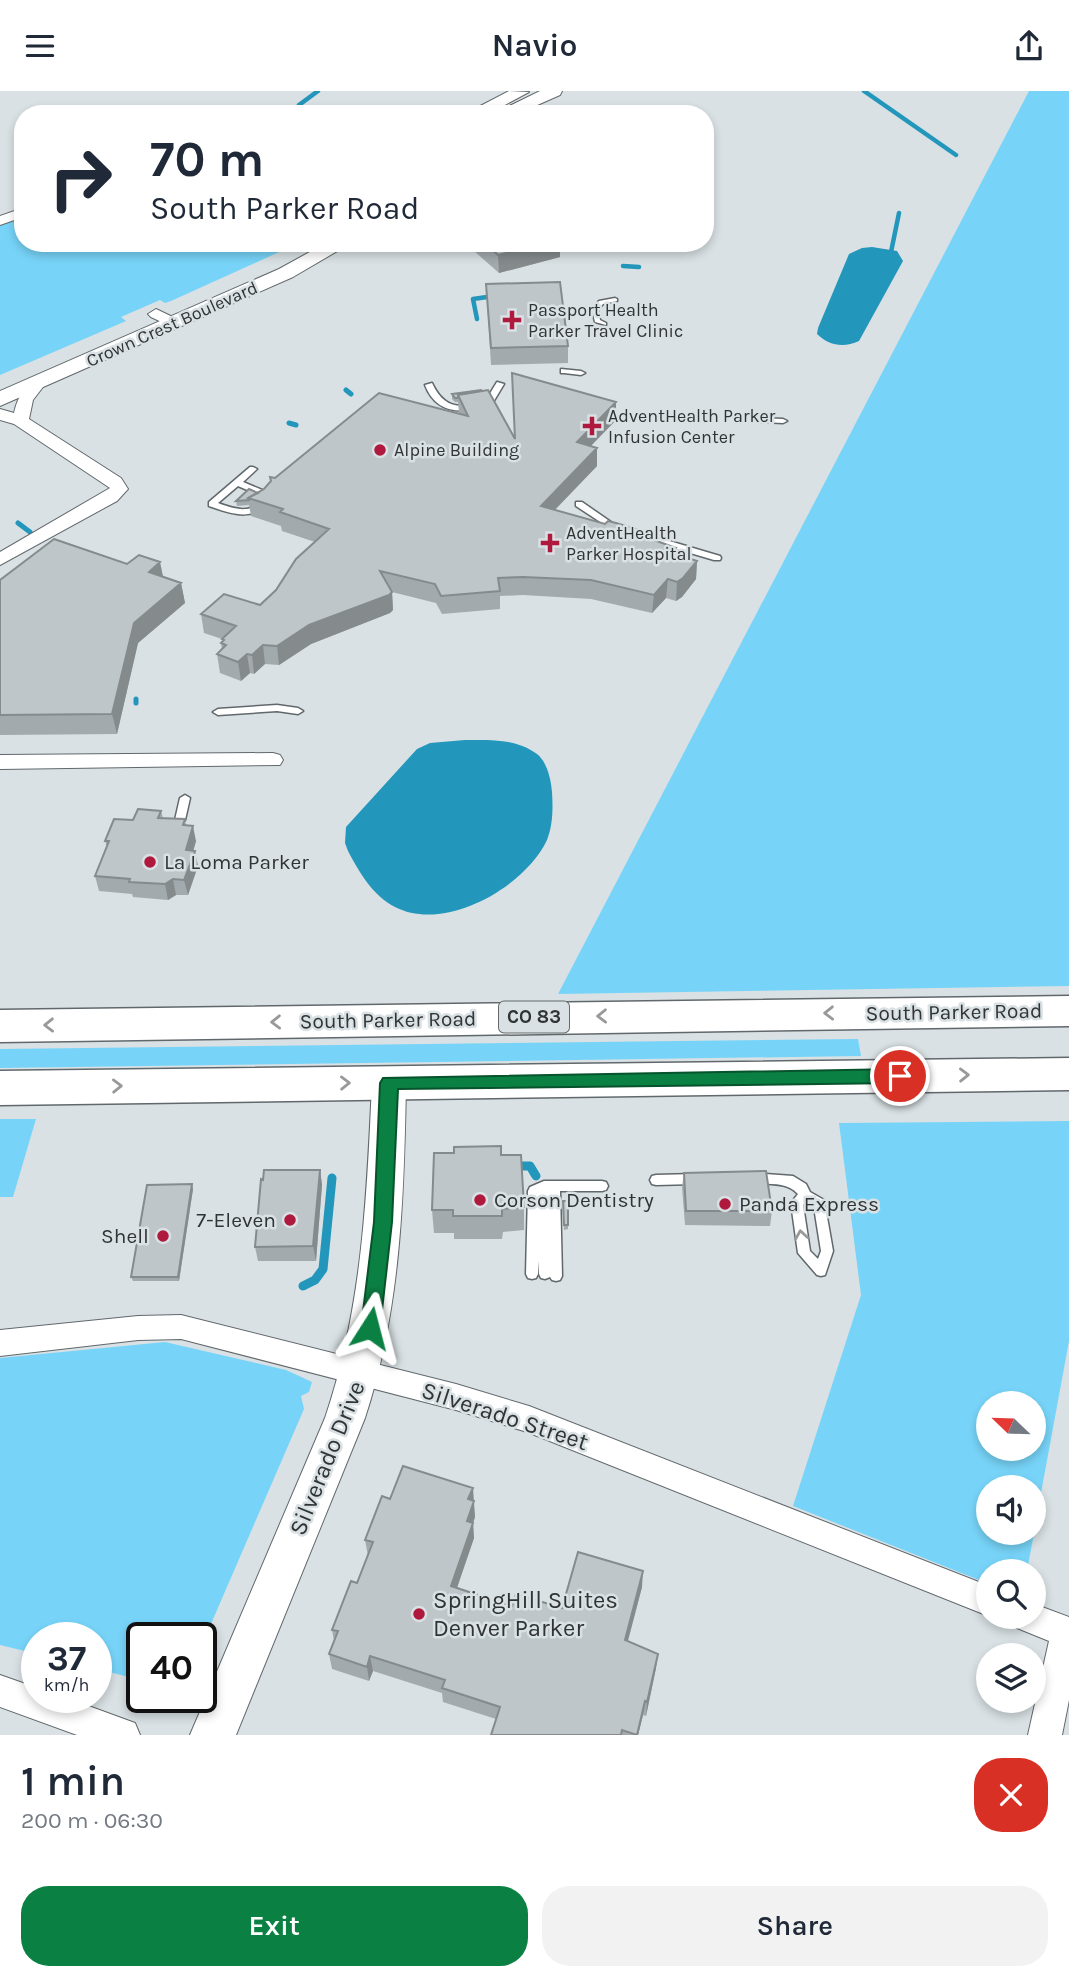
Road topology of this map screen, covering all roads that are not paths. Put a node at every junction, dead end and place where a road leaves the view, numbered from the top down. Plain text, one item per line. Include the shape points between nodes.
1 (521, 91) edge
2 (554, 91) edge
3 (492, 105) edge
4 (522, 105) edge
5 (293, 252) edge
6 (325, 252) edge
7 (615, 300) dead end
8 (165, 318) junction
9 (604, 324) dead end
10 (564, 371) dead end
11 (580, 373) dead end
12 (0, 381) edge
13 (38, 383) junction
14 (500, 384) dead end
15 (429, 385) dead end
16 (0, 399) edge
17 (0, 414) edge
18 (760, 420) dead end
19 (783, 421) dead end
20 (20, 422) junction
21 (253, 469) dead end
22 (237, 482) junction
23 (579, 503) dead end
24 (628, 532) edge
25 (640, 535) edge
26 (717, 558) dead end
27 (0, 561) edge
28 (298, 711) dead end
29 (218, 712) dead end
30 (273, 760) dead end
31 (0, 762) edge
32 (185, 798) dead end
33 (180, 820) edge
34 (1069, 1011) edge
35 (0, 1026) edge
36 (1069, 1074) edge
37 (389, 1083) junction
38 (0, 1088) edge
39 (736, 1178) edge
40 (709, 1179) edge
41 (656, 1180) dead end
42 (549, 1186) junction
43 (601, 1186) dead end
44 (804, 1195) junction
45 (0, 1343) edge
46 (360, 1374) junction
47 (976, 1597) edge
48 (1046, 1624) edge
49 (1068, 1633) edge
50 (0, 1691) edge
51 (123, 1735) edge
52 (213, 1735) edge
53 (1045, 1735) edge

1 - 3 main road
2 - 4 main road
5 - 8 main road, Crown Crest Boulevard
6 - 8 main road, Crown Crest Boulevard via 295,269
7 - 9 lane via 601,302 594,310 597,321
8 - 12 main road, Crown Crest Boulevard
8 - 13 main road, Crown Crest Boulevard
10 - 11 lane
13 - 16 main road, Crown Crest Boulevard
13 - 20 street via 25,400
14 - 15 lane via 489,402 463,408 437,403
17 - 20 street
18 - 19 lane
20 - 27 street via 115,482 119,489
21 - 22 lane
22 - 22 lane via 264,494 267,501 247,512 212,504
23 - 24 lane via 608,525
25 - 26 lane
28 - 29 lane
30 - 31 street
32 - 33 lane
34 -> 35 highway, South Parker Road / CO 83
37 -> 36 highway
38 -> 37 highway
37 - 46 main road, Silverado Drive via 381,1250
39 - 44 lane via 783,1178 796,1183
40 - 41 lane
42 - 42 lane via 544,1274 532,1197 537,1188
42 - 43 lane
44 -> 44 lane via 820,1204 827,1251 821,1271 804,1253 797,1203
45 - 46 street, Silverado Street via 171,1327
46 - 47 street, Silverado Street via 529,1419
46 - 52 main road, Silverado Drive
48 - 49 street
49 - 53 street
50 - 51 street

